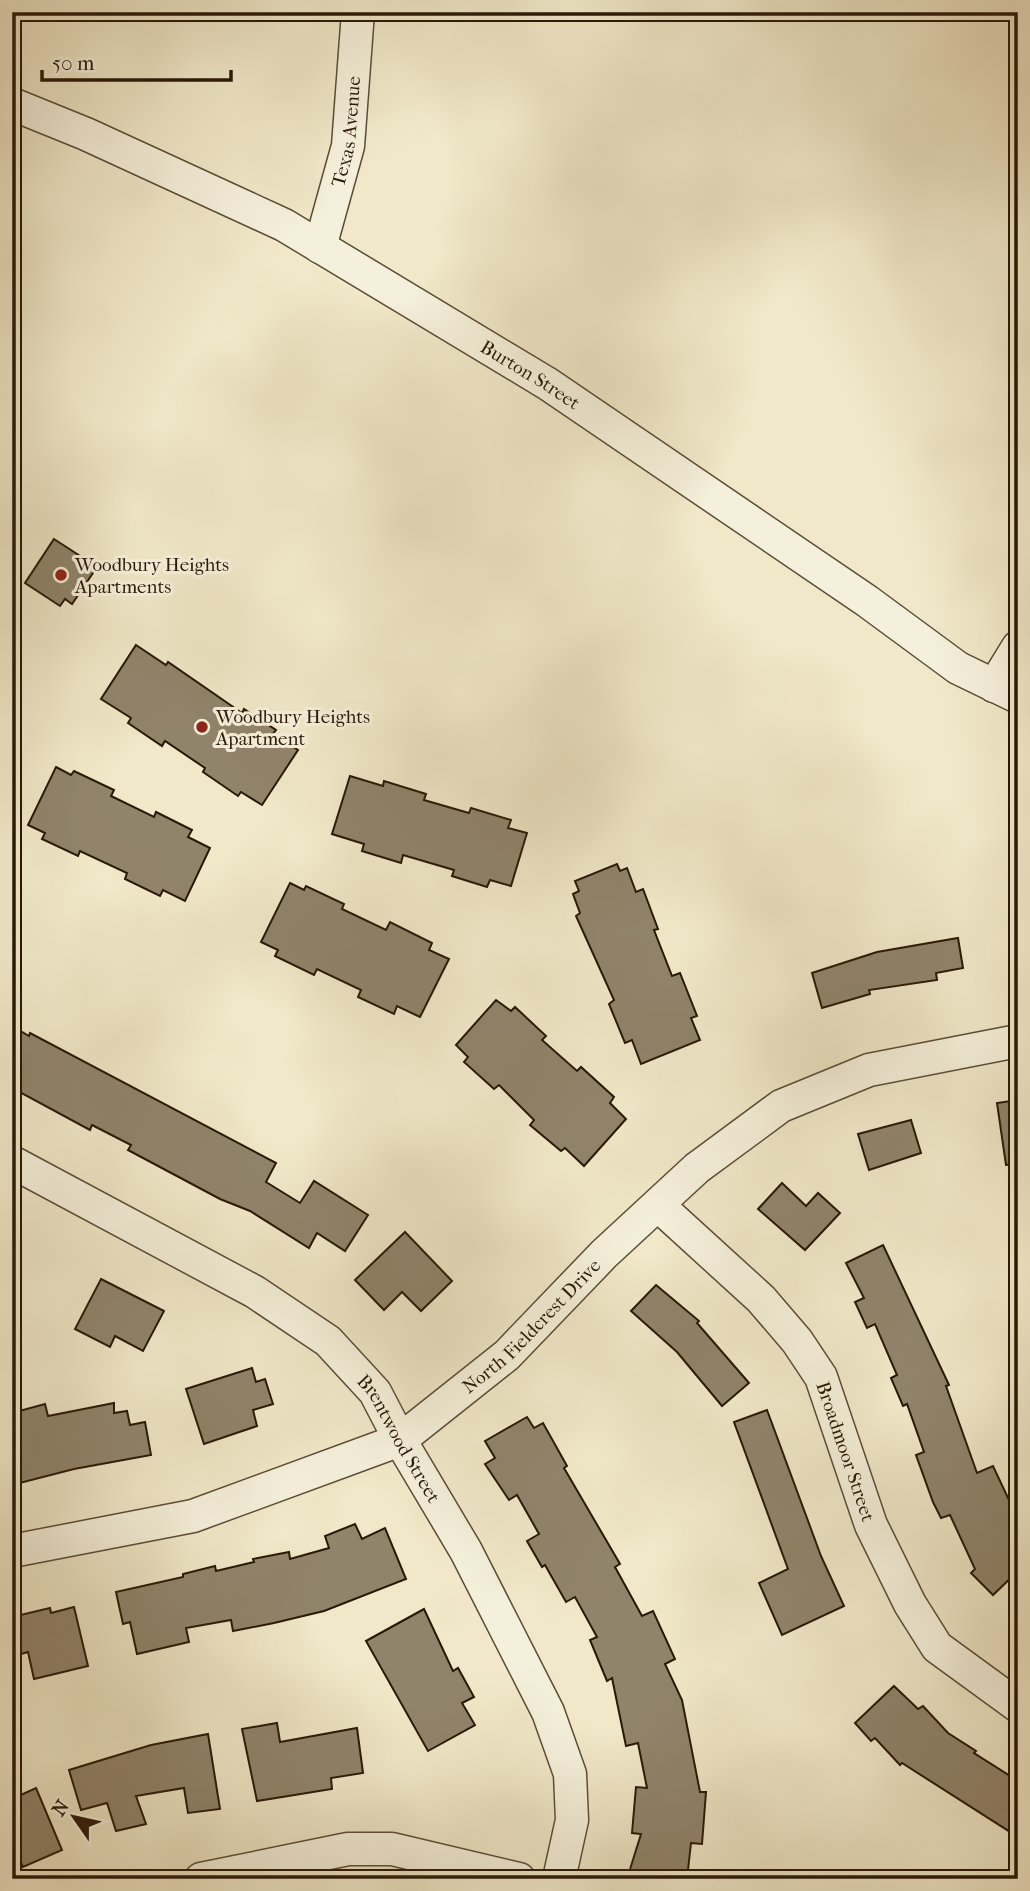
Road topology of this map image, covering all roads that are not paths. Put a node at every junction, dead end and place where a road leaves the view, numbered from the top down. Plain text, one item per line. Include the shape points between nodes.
1 (358, 12) edge
2 (12, 104) edge
3 (320, 247) junction
4 (1018, 647) edge
5 (1006, 691) edge
6 (1018, 1041) edge
7 (12, 1162) edge
8 (659, 1206) junction
9 (400, 1440) junction
10 (12, 1551) edge
11 (1018, 1706) edge
12 (201, 1879) edge
13 (519, 1879) edge
14 (559, 1879) edge

1 - 3 street, Texas Avenue via 348,146
2 - 3 street, Burton Street via 247,208
3 - 5 street, Burton Street via 548,384 958,668
4 - 5 street
6 - 8 street, North Fieldcrest Drive via 869,1070 780,1106 697,1168
7 - 9 street, Brentwood Street via 255,1292 328,1341 376,1392
8 - 9 street, North Fieldcrest Drive via 604,1254 507,1355
8 - 11 street, Broadmoor Street via 761,1299 797,1341 821,1377 871,1525 910,1604 937,1647
9 - 10 street, North Fieldcrest Drive via 193,1516
9 - 14 street, Brentwood Street via 466,1551 548,1712 570,1774 572,1820
12 - 13 street via 348,1849 392,1849

